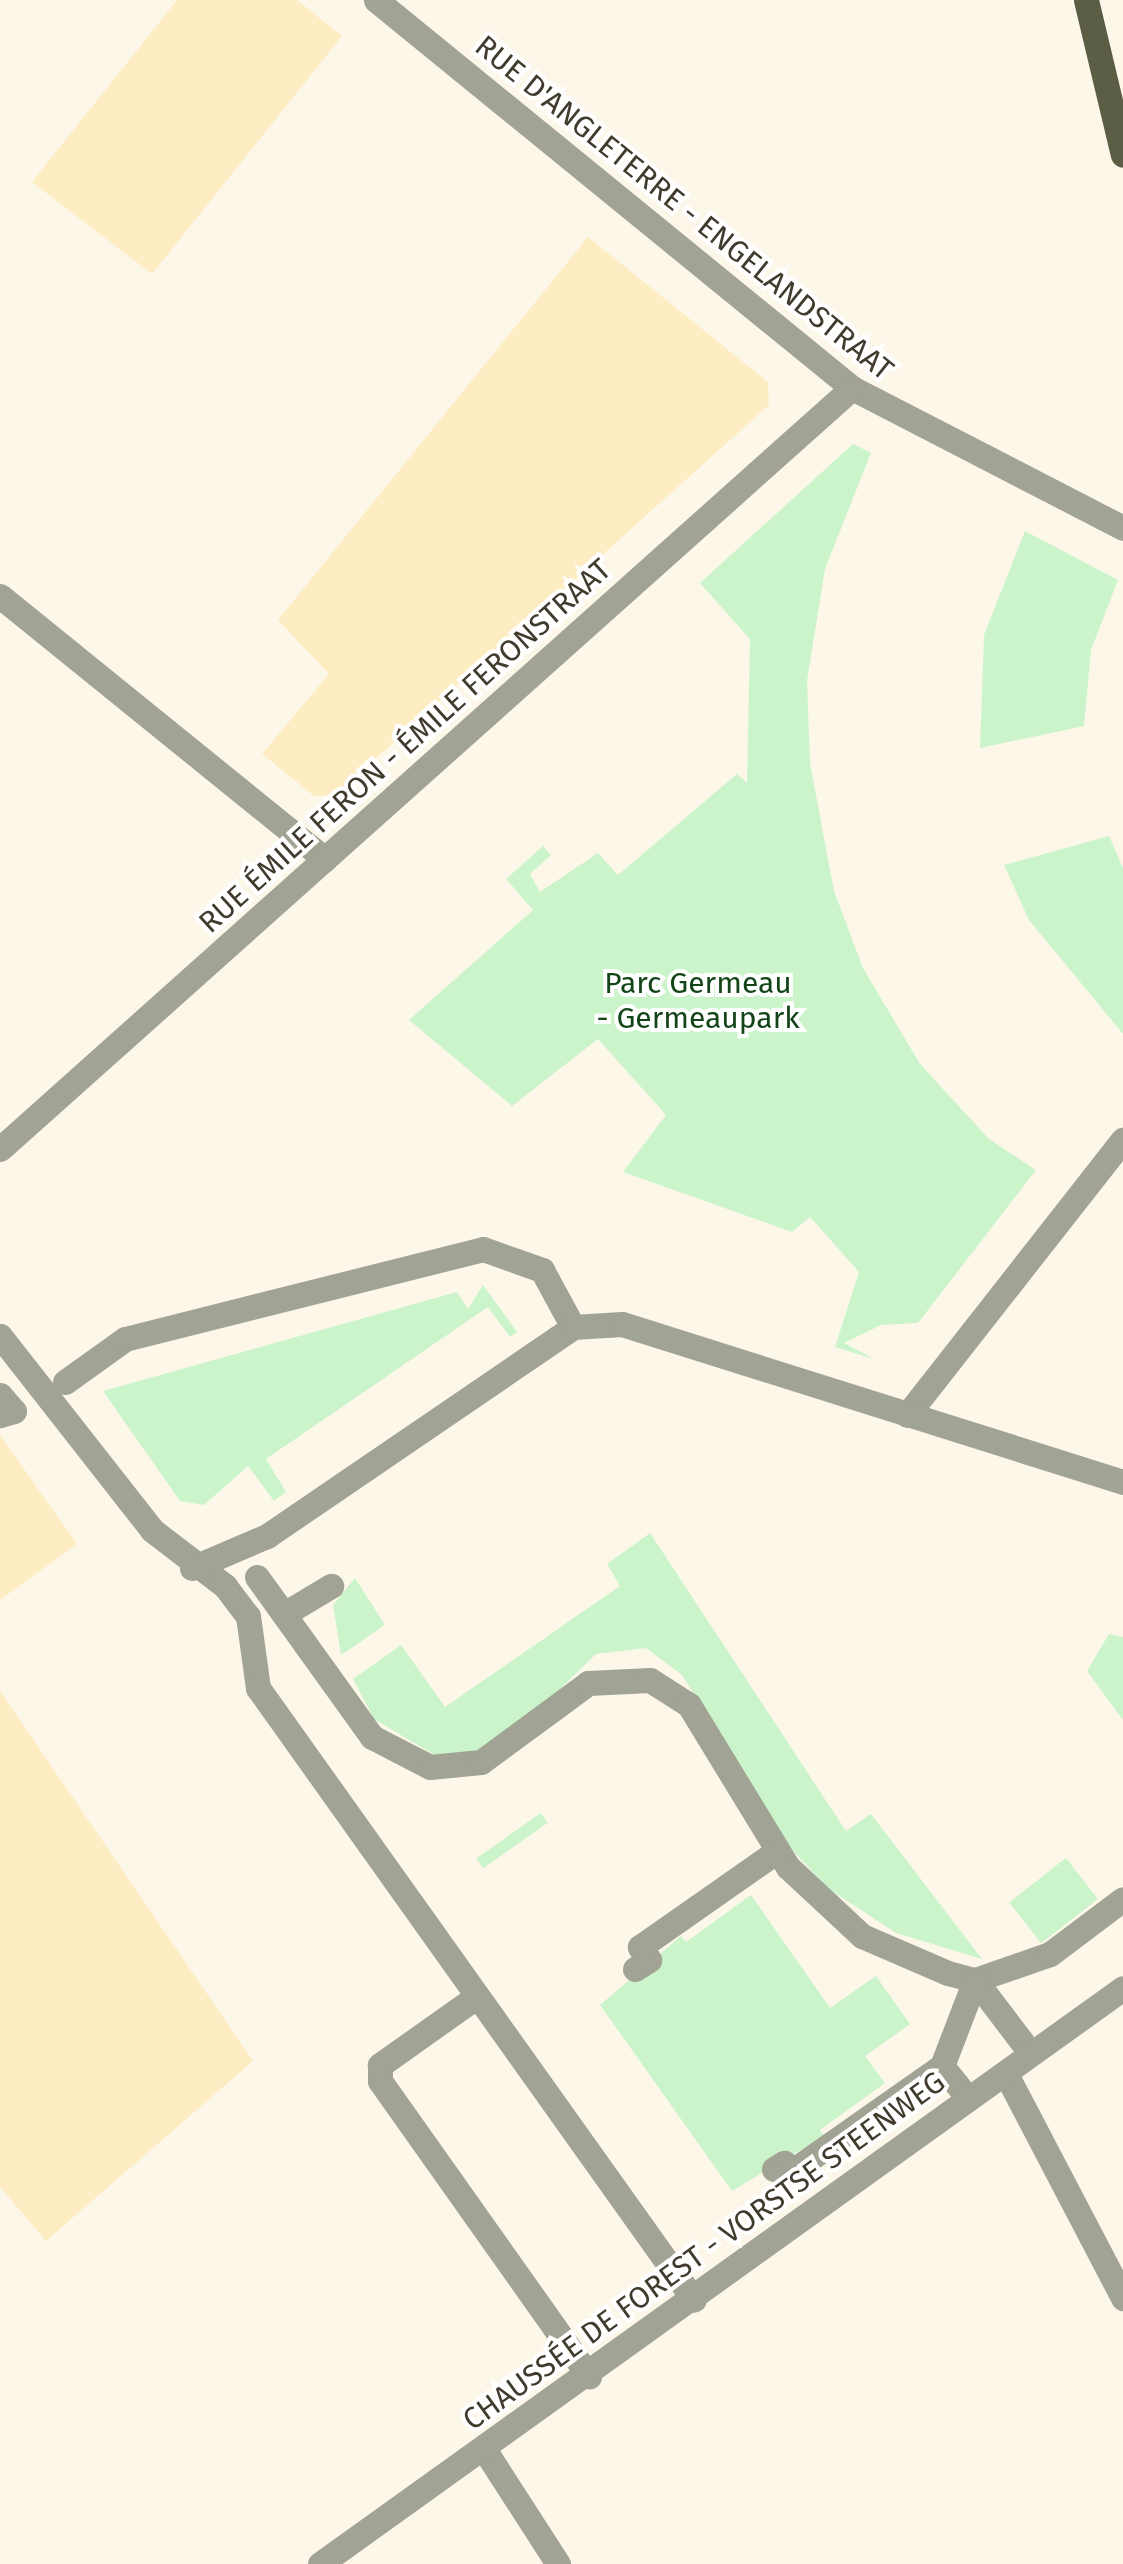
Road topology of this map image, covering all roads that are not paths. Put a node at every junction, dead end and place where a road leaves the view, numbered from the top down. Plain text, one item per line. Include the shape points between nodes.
1 (376, 0) edge
2 (1086, 0) edge
3 (1123, 155) edge
4 (852, 388) junction
5 (1123, 528) edge
6 (0, 596) edge
7 (325, 859) junction
8 (1123, 1140) edge
9 (0, 1150) edge
10 (573, 1327) junction
11 (0, 1336) edge
12 (65, 1382) dead end
13 (0, 1396) edge
14 (907, 1414) junction
15 (0, 1415) edge
16 (1123, 1482) edge
17 (192, 1568) junction
18 (257, 1577) dead end
19 (331, 1586) dead end
20 (284, 1614) junction
21 (777, 1850) junction
22 (1120, 1889) edge
23 (635, 1969) dead end
24 (975, 1980) junction
25 (1123, 1988) edge
26 (476, 1998) junction
27 (1022, 2042) dead end
28 (942, 2066) junction
29 (1006, 2074) junction
30 (959, 2087) dead end
31 (774, 2169) dead end
32 (1123, 2298) edge
33 (694, 2300) junction
34 (589, 2376) junction
35 (484, 2449) junction
36 (320, 2564) edge
37 (558, 2564) edge

1 - 4 street, RUE D'ANGLETERRE - ENGELANDSTRAAT
2 - 3 main road
4 - 5 street, RUE D'ANGLETERRE - ENGELANDSTRAAT
4 - 7 street, RUE ÉMILE FERON - ÉMILE FERONSTRAAT
6 - 7 street
7 - 9 street, RUE ÉMILE FERON - ÉMILE FERONSTRAAT
8 - 14 street
10 - 12 street via 542,1270 483,1249 124,1339
10 - 14 street via 622,1324
10 - 17 street via 268,1536
11 - 17 street
13 - 15 street via 14,1411
14 - 16 street
17 - 26 street via 225,1586 248,1616 258,1688
18 - 20 street
19 - 20 street
20 - 21 street via 338,1672 372,1736 402,1758 459,1770 514,1744 588,1683 650,1680 689,1705
21 - 23 street via 698,1914 640,1947 649,1960
21 - 24 street via 862,1936
22 - 24 street via 1031,1956
24 - 27 street
24 - 28 street
25 - 29 street, CHAUSSÉE DE FOREST - VORSTSE STEENWEG
26 - 33 street
26 - 34 street via 380,2065 380,2081
28 - 30 street
28 - 31 street via 851,2123 791,2172 784,2163
29 - 32 street
29 - 33 street, CHAUSSÉE DE FOREST - VORSTSE STEENWEG
33 - 34 street, CHAUSSÉE DE FOREST - VORSTSE STEENWEG
34 - 35 street, CHAUSSÉE DE FOREST - VORSTSE STEENWEG
35 - 36 street, CHAUSSÉE DE FOREST - VORSTSE STEENWEG
35 - 37 street

